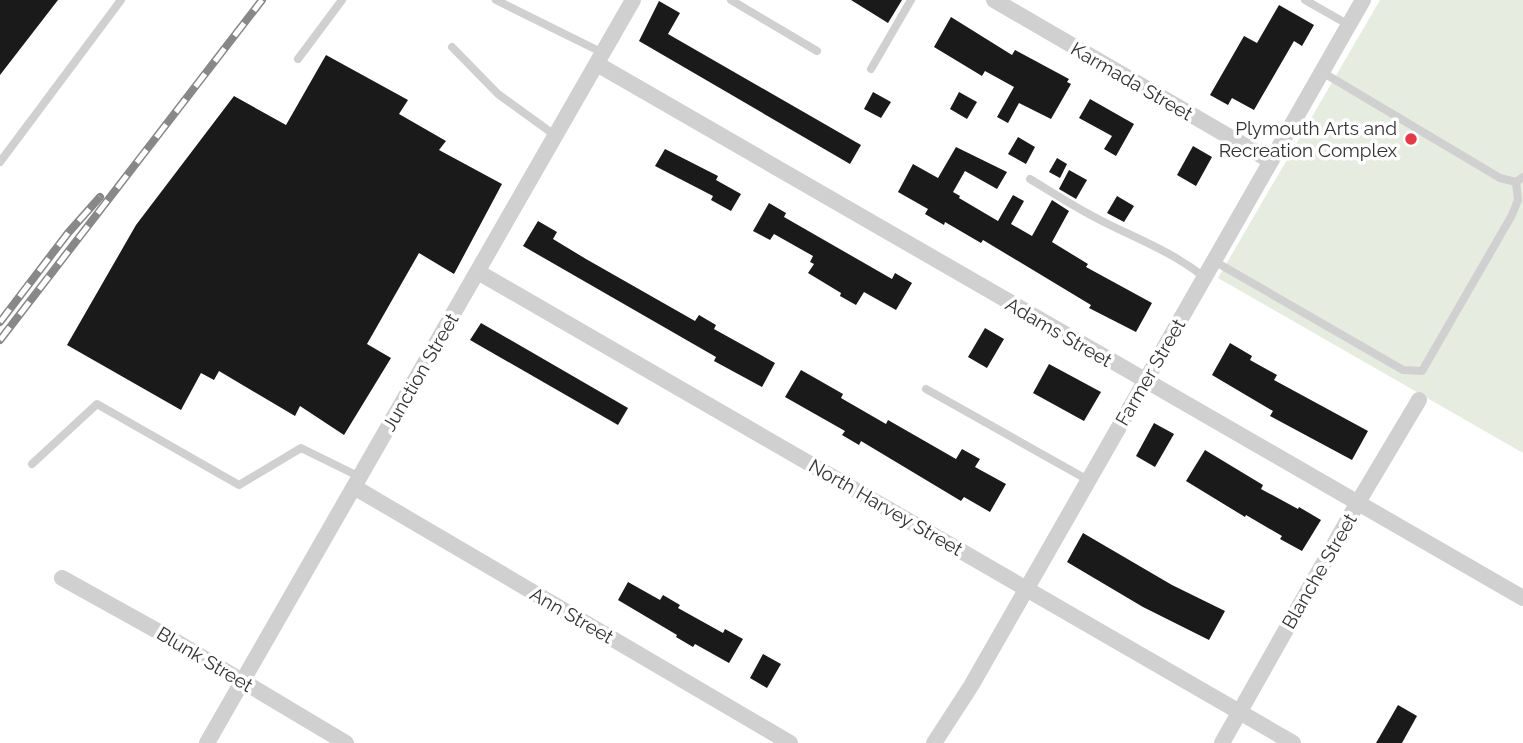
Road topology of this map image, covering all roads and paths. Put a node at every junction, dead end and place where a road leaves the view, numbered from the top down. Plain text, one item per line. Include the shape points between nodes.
1 (121, 0) edge
2 (342, 0) edge
3 (495, 0) edge
4 (633, 0) edge
5 (731, 0) edge
6 (911, 0) edge
7 (994, 0) edge
8 (1363, 0) edge
9 (1312, 2) edge
10 (1349, 25) junction
11 (452, 47) dead end
12 (817, 51) dead end
13 (600, 58) junction
14 (298, 59) dead end
15 (871, 69) dead end
16 (1322, 72) junction
17 (556, 136) junction
18 (1271, 161) junction
19 (0, 162) edge
20 (1030, 179) dead end
21 (1520, 180) edge
22 (1214, 261) junction
23 (478, 272) junction
24 (1205, 277) junction
25 (1145, 381) junction
26 (926, 389) dead end
27 (1419, 400) dead end
28 (32, 464) dead end
29 (1088, 481) junction
30 (357, 482) junction
31 (1357, 504) junction
32 (62, 578) dead end
33 (1026, 588) junction
34 (1523, 598) edge
35 (242, 681) junction
36 (1239, 712) junction
37 (207, 743) edge
38 (346, 743) edge
39 (790, 743) edge
40 (934, 743) edge
41 (1222, 743) edge
42 (1293, 743) edge

1 - 19 lane
2 - 14 lane
3 - 13 lane
4 - 13 street, Junction Street
5 - 12 lane
6 - 15 lane
7 - 18 street, Karmada Street
8 - 10 street, Farmer Street
9 - 10 lane
10 - 16 street, Farmer Street
11 - 17 lane via 498,94
13 - 17 street, Junction Street
13 - 25 street, Adams Street
16 - 18 street, Farmer Street
16 - 21 lane via 1500,178
17 - 23 street, Junction Street
18 - 22 street, Farmer Street
20 - 24 lane
21 - 22 lane via 1511,215 1422,371 1403,370
22 - 24 street, Farmer Street
23 - 30 street, Junction Street
23 - 33 street, North Harvey Street
24 - 25 street, Farmer Street
25 - 29 street, Farmer Street
25 - 31 street, Adams Street
26 - 29 lane
27 - 31 street, Blanche Street
28 - 30 lane via 97,404 239,485 301,448
29 - 33 street, Farmer Street
30 - 35 street, Junction Street
30 - 39 street, Ann Street
31 - 34 street, Adams Street
31 - 36 street, Blanche Street
32 - 35 street, Blunk Street
33 - 36 street, North Harvey Street
33 - 40 street, Farmer Street
35 - 37 street, Junction Street
35 - 38 street, Blunk Street
36 - 41 street, Blanche Street
36 - 42 street, North Harvey Street

